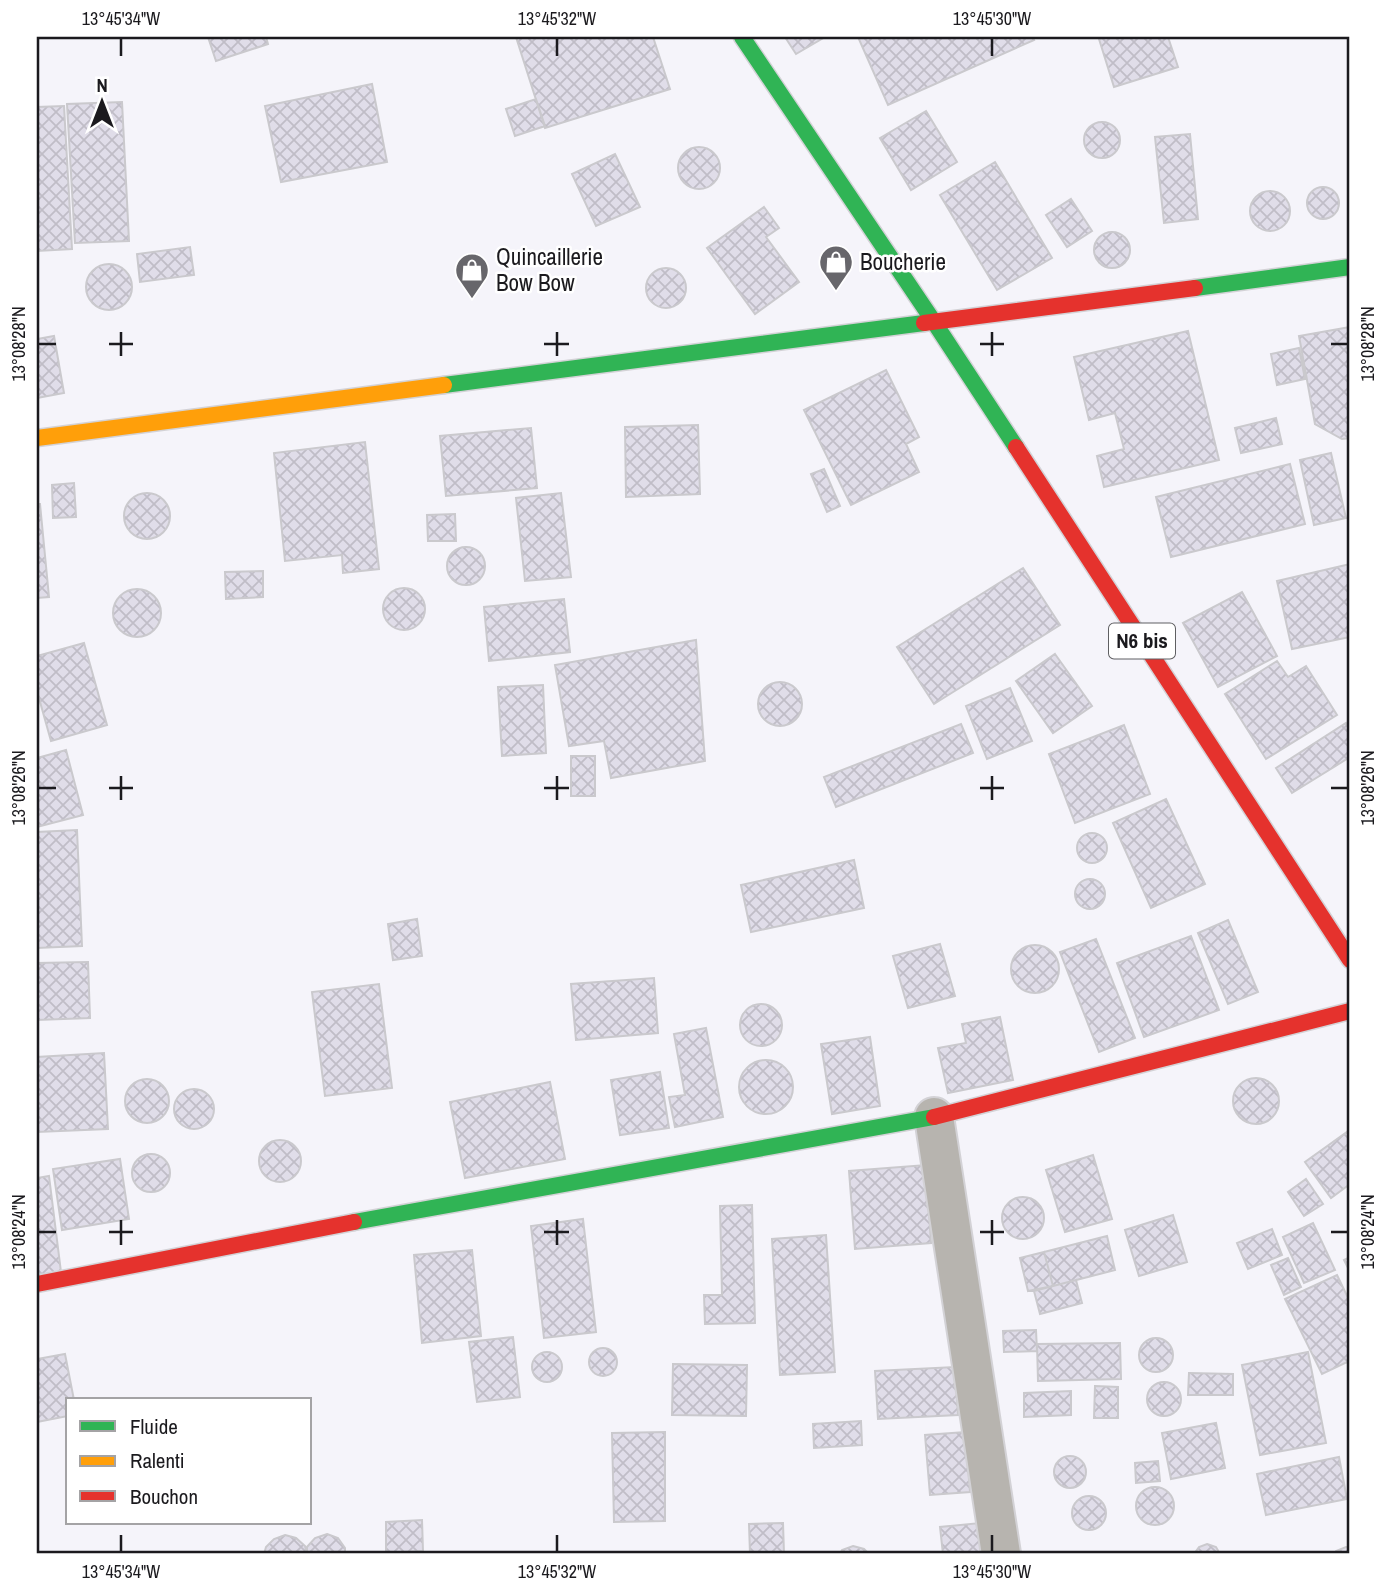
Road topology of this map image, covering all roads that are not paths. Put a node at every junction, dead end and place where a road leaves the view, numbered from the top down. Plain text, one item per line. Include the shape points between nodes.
1 (742, 37) edge
2 (1350, 267) edge
3 (934, 322) junction
4 (37, 438) edge
5 (1350, 960) edge
6 (1350, 1011) edge
7 (934, 1117) junction
8 (37, 1284) edge
9 (1001, 1554) edge

1 - 3 main road, N6 bis
2 - 3 main road
3 - 4 main road
3 - 5 main road, N6 bis
6 - 7 main road
7 - 8 main road
7 - 9 street

